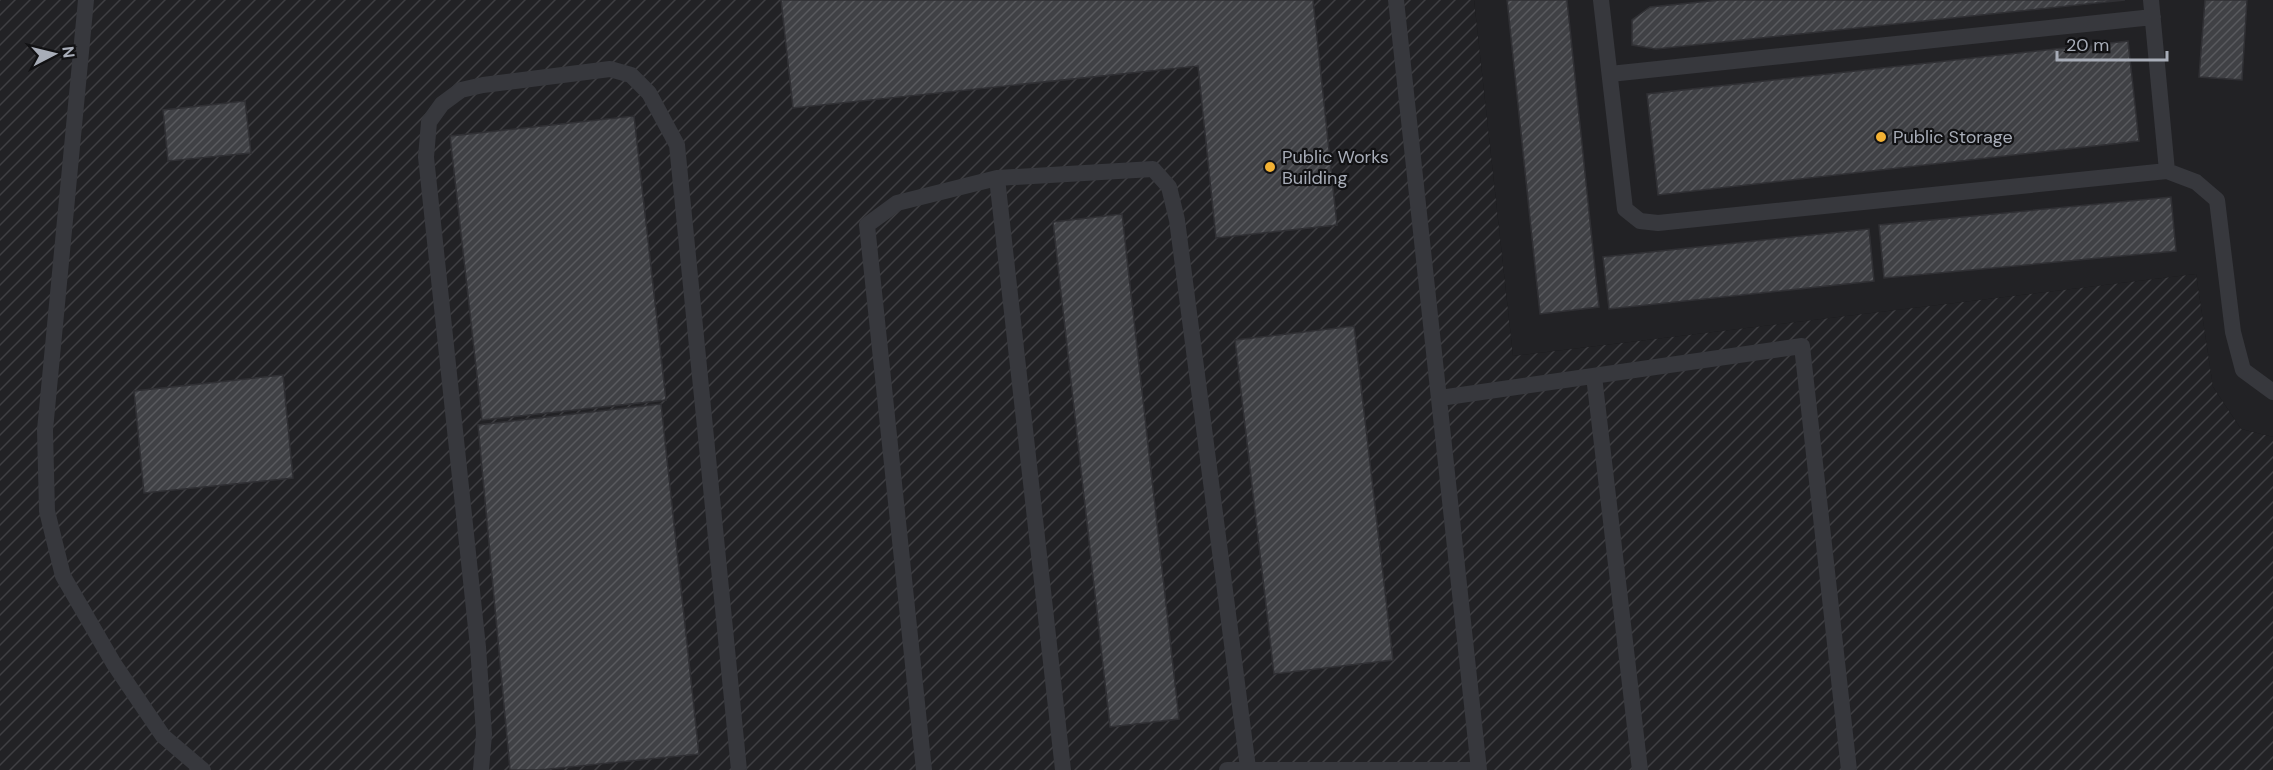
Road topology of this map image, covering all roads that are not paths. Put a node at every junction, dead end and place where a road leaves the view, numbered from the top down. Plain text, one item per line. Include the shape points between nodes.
1 (86, 0) edge
2 (1396, 0) edge
3 (1601, 0) edge
4 (2152, 8) edge
5 (1610, 74) junction
6 (2167, 171) junction
7 (997, 178) junction
8 (1594, 376) junction
9 (2273, 392) edge
10 (1440, 398) junction
11 (1248, 768) junction
12 (203, 770) edge
13 (481, 770) edge
14 (739, 770) edge
15 (924, 770) edge
16 (1063, 770) edge
17 (1227, 770) edge
18 (1479, 770) edge
19 (1640, 770) edge
20 (1849, 770) edge

1 - 12 lane via 45,430 47,512 63,576 114,664 163,736
2 - 10 lane
3 - 5 lane
4 - 5 lane
4 - 6 lane
5 - 6 lane via 1625,209 1640,221 1658,223
6 - 9 lane via 2196,182 2217,200 2233,332 2243,370
7 - 11 lane via 1153,169 1169,187 1177,220
7 - 15 lane via 897,202 867,225
7 - 16 lane
8 - 10 lane
8 - 19 lane
8 - 20 lane via 1802,346
10 - 18 lane
11 - 17 lane
11 - 18 lane
13 - 14 lane via 484,734 478,647 426,157 429,122 442,104 461,90 610,69 631,75 650,93 677,145

